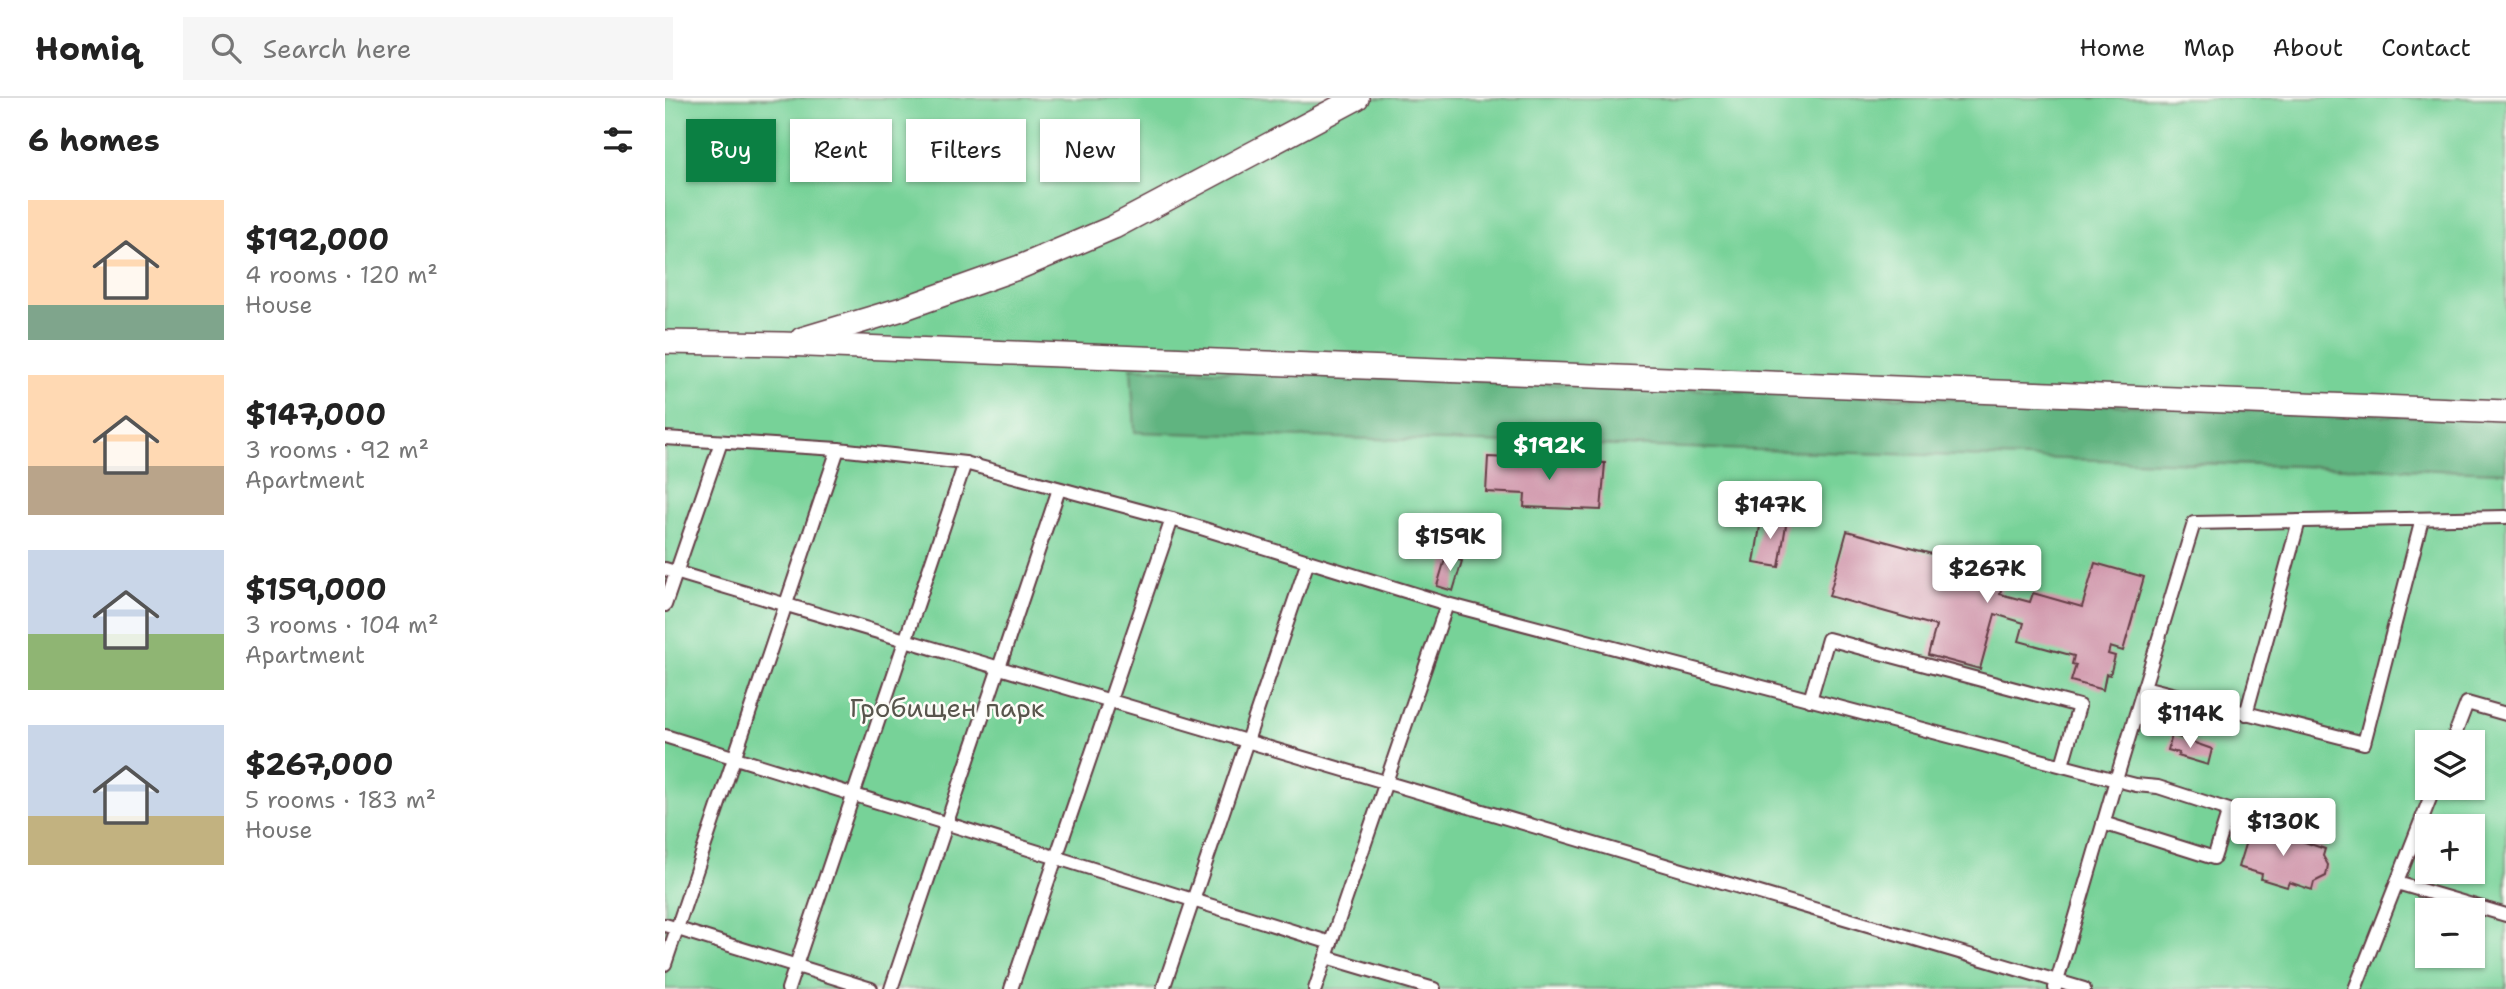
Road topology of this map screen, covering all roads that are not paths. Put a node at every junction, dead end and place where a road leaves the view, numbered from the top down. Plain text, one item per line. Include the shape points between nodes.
1 (1357, 98) edge
2 (665, 342) edge
3 (783, 344) junction
4 (2506, 412) edge
5 (665, 438) edge
6 (720, 442) junction
7 (838, 449) junction
8 (965, 463) junction
9 (1059, 489) junction
10 (2506, 517) edge
11 (1172, 519) junction
12 (2422, 519) junction
13 (2299, 521) junction
14 (1308, 561) junction
15 (671, 570) edge
16 (1447, 604) junction
17 (665, 605) edge
18 (786, 605) junction
19 (905, 640) junction
20 (1000, 668) junction
21 (2144, 687) junction
22 (1810, 700) junction
23 (1110, 701) junction
24 (2246, 714) junction
25 (2506, 714) edge
26 (2457, 730) edge
27 (665, 736) edge
28 (1247, 741) junction
29 (734, 758) junction
30 (2062, 765) junction
31 (2116, 780) junction
32 (1386, 782) junction
33 (853, 795) junction
34 (2429, 800) edge
35 (2103, 823) junction
36 (946, 824) junction
37 (1056, 858) junction
38 (2397, 883) junction
39 (1193, 900) junction
40 (2506, 915) edge
41 (671, 927) edge
42 (1331, 943) junction
43 (1326, 957) junction
44 (665, 964) edge
45 (796, 966) junction
46 (2056, 985) edge
47 (788, 989) edge
48 (870, 989) edge
49 (891, 989) edge
50 (1011, 989) edge
51 (1163, 989) edge
52 (1315, 989) edge
53 (1434, 989) edge
54 (2084, 989) edge
55 (2355, 989) edge

1 - 3 street via 1114,227 1020,267
2 - 3 street
3 - 4 street
5 - 6 lane
6 - 7 lane
6 - 15 lane
7 - 8 lane
7 - 18 lane
8 - 9 lane
8 - 19 lane
9 - 11 lane
9 - 20 lane
10 - 12 lane
11 - 14 lane
11 - 23 lane
12 - 13 lane
12 - 24 lane via 2364,743
13 - 21 lane via 2194,523
13 - 24 lane
14 - 16 lane
14 - 28 lane
15 - 17 lane
15 - 18 lane
16 - 22 lane
16 - 32 lane
18 - 19 lane
18 - 29 lane
19 - 20 lane
19 - 33 lane
20 - 23 lane
20 - 36 lane
21 - 24 lane
21 - 31 lane
22 - 30 lane
22 - 30 lane via 1828,639 2078,706
23 - 28 lane
23 - 37 lane
25 - 26 lane via 2467,703
27 - 29 lane
28 - 32 lane
28 - 39 lane
29 - 33 lane
29 - 41 lane
30 - 31 lane
31 - 35 lane
31 - 35 lane via 2158,787 2229,810 2214,858
32 - 42 lane
32 - 46 lane
33 - 36 lane
33 - 45 lane
34 - 38 lane
35 - 46 lane
36 - 37 lane
36 - 49 lane
37 - 39 lane
37 - 50 lane
38 - 40 lane
38 - 55 lane
39 - 42 lane
39 - 51 lane
41 - 44 lane
41 - 45 lane
42 - 43 lane
43 - 52 lane
43 - 53 lane
45 - 47 lane
45 - 48 lane
46 - 54 lane

